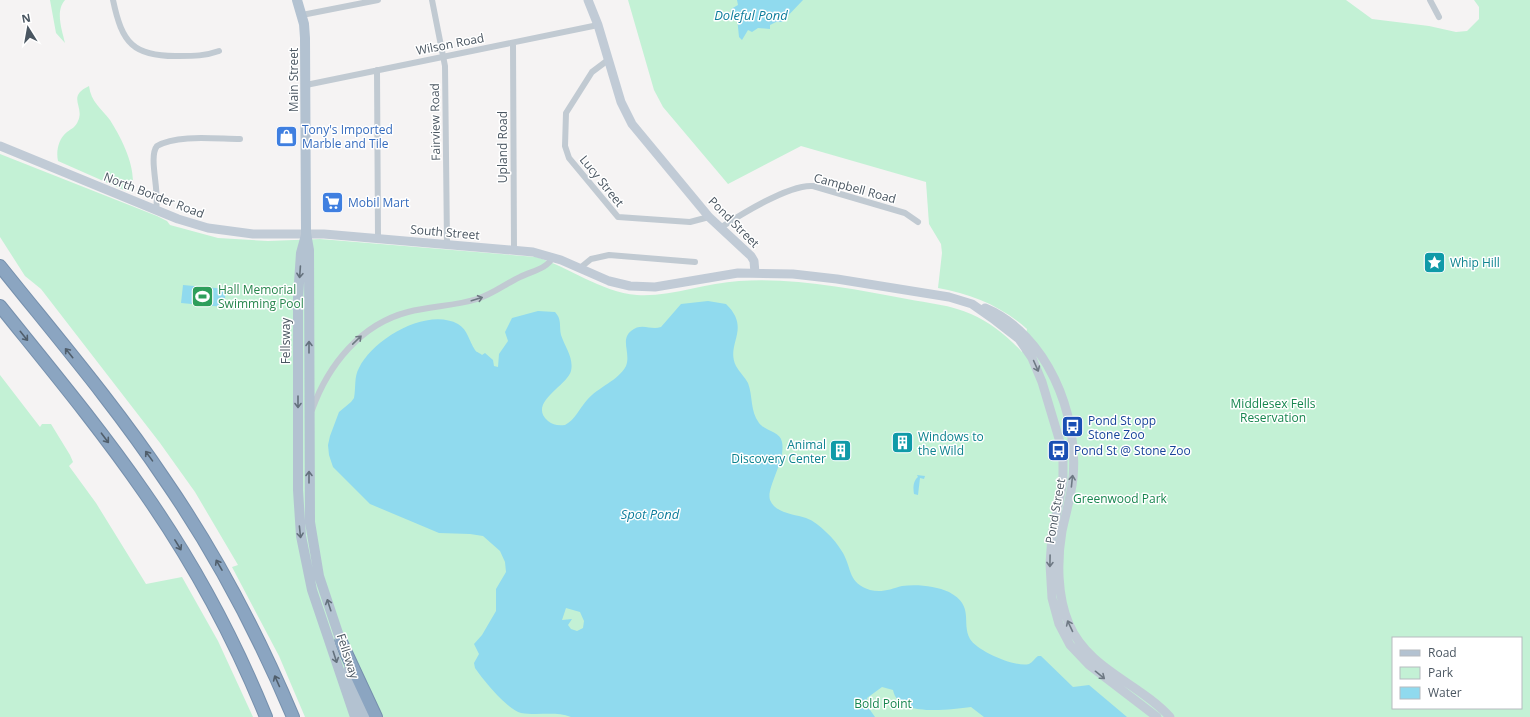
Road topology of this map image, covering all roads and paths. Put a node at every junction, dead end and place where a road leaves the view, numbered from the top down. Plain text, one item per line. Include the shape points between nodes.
1 (113, 0) edge
2 (297, 0) edge
3 (378, 0) edge
4 (432, 0) edge
5 (588, 0) edge
6 (1430, 0) edge
7 (302, 15) junction
8 (1439, 17) dead end
9 (598, 25) junction
10 (513, 43) junction
11 (219, 51) dead end
12 (444, 57) junction
13 (608, 60) junction
14 (377, 70) junction
15 (306, 85) junction
16 (240, 139) dead end
17 (0, 146) edge
18 (156, 210) junction
19 (709, 217) junction
20 (918, 222) dead end
21 (720, 228) junction
22 (306, 233) junction
23 (378, 238) junction
24 (447, 244) junction
25 (514, 250) junction
26 (553, 257) junction
27 (695, 262) dead end
28 (0, 266) edge
29 (580, 268) junction
30 (755, 273) junction
31 (972, 304) junction
32 (0, 306) edge
33 (309, 421) junction
34 (341, 642) junction
35 (266, 717) edge
36 (293, 717) edge
37 (355, 717) edge
38 (365, 717) edge
39 (376, 717) edge
40 (1157, 717) edge
41 (1170, 717) edge

1 - 11 street via 122,33 145,52 163,56 204,56
2 - 7 main road, Main Street
3 - 7 street
4 - 12 street, Fairview Road
5 - 9 main road, Pond Street
6 - 8 street
7 - 15 main road, Main Street via 306,38
9 - 10 street, Wilson Road
9 - 13 main road, Pond Street
10 - 12 street, Wilson Road
10 - 25 street, Upland Road
12 - 14 street, Wilson Road
12 - 24 street, Fairview Road
13 - 19 main road, Pond Street via 621,102 632,124
13 - 19 street, Lucy Street via 592,72 566,113 565,146 569,158 618,217 690,222
14 - 15 street, Wilson Road
14 - 23 street
15 - 22 main road, Main Street
16 - 18 street via 192,139 157,146 153,155 158,194
17 - 18 main road, North Border Road
18 - 22 main road, North Border Road via 221,231 254,234
19 - 21 main road, Pond Street
20 - 21 street, Campbell Road via 905,213 806,186 789,191
21 - 30 main road, Pond Street via 751,256
22 - 23 main road, South Street
33 -> 22 main road, Fellsway via 309,250
22 -> 37 main road, Fellsway via 301,253 298,298 300,536 309,580
23 - 24 main road, South Street
24 - 25 main road, South Street
25 - 26 main road, South Street
26 - 29 main road, South Street
33 -> 26 street via 316,400 335,366 354,342 372,327 404,313 486,296 517,278 546,266
27 - 29 street via 609,255 591,258
36 -> 28 highway via 236,597 178,499 113,408
29 - 30 main road, South Street via 614,283 642,287
30 - 31 main road, Pond Street via 842,280 949,297
31 -> 40 main road, Pond Street via 1014,335 1029,353 1039,372 1059,435 1063,457 1062,482 1052,536 1050,564 1052,598 1061,628 1070,645 1089,666
41 -> 31 main road, Pond Street via 1150,698 1098,661 1070,627 1062,601 1059,568 1061,536 1074,466 1073,440 1066,410 1049,369 1035,347 998,314
32 -> 35 highway via 105,438 158,512 215,609
34 -> 33 main road, Fellsway via 319,576 312,544
34 - 38 main road, Fellsway
34 - 39 highway

